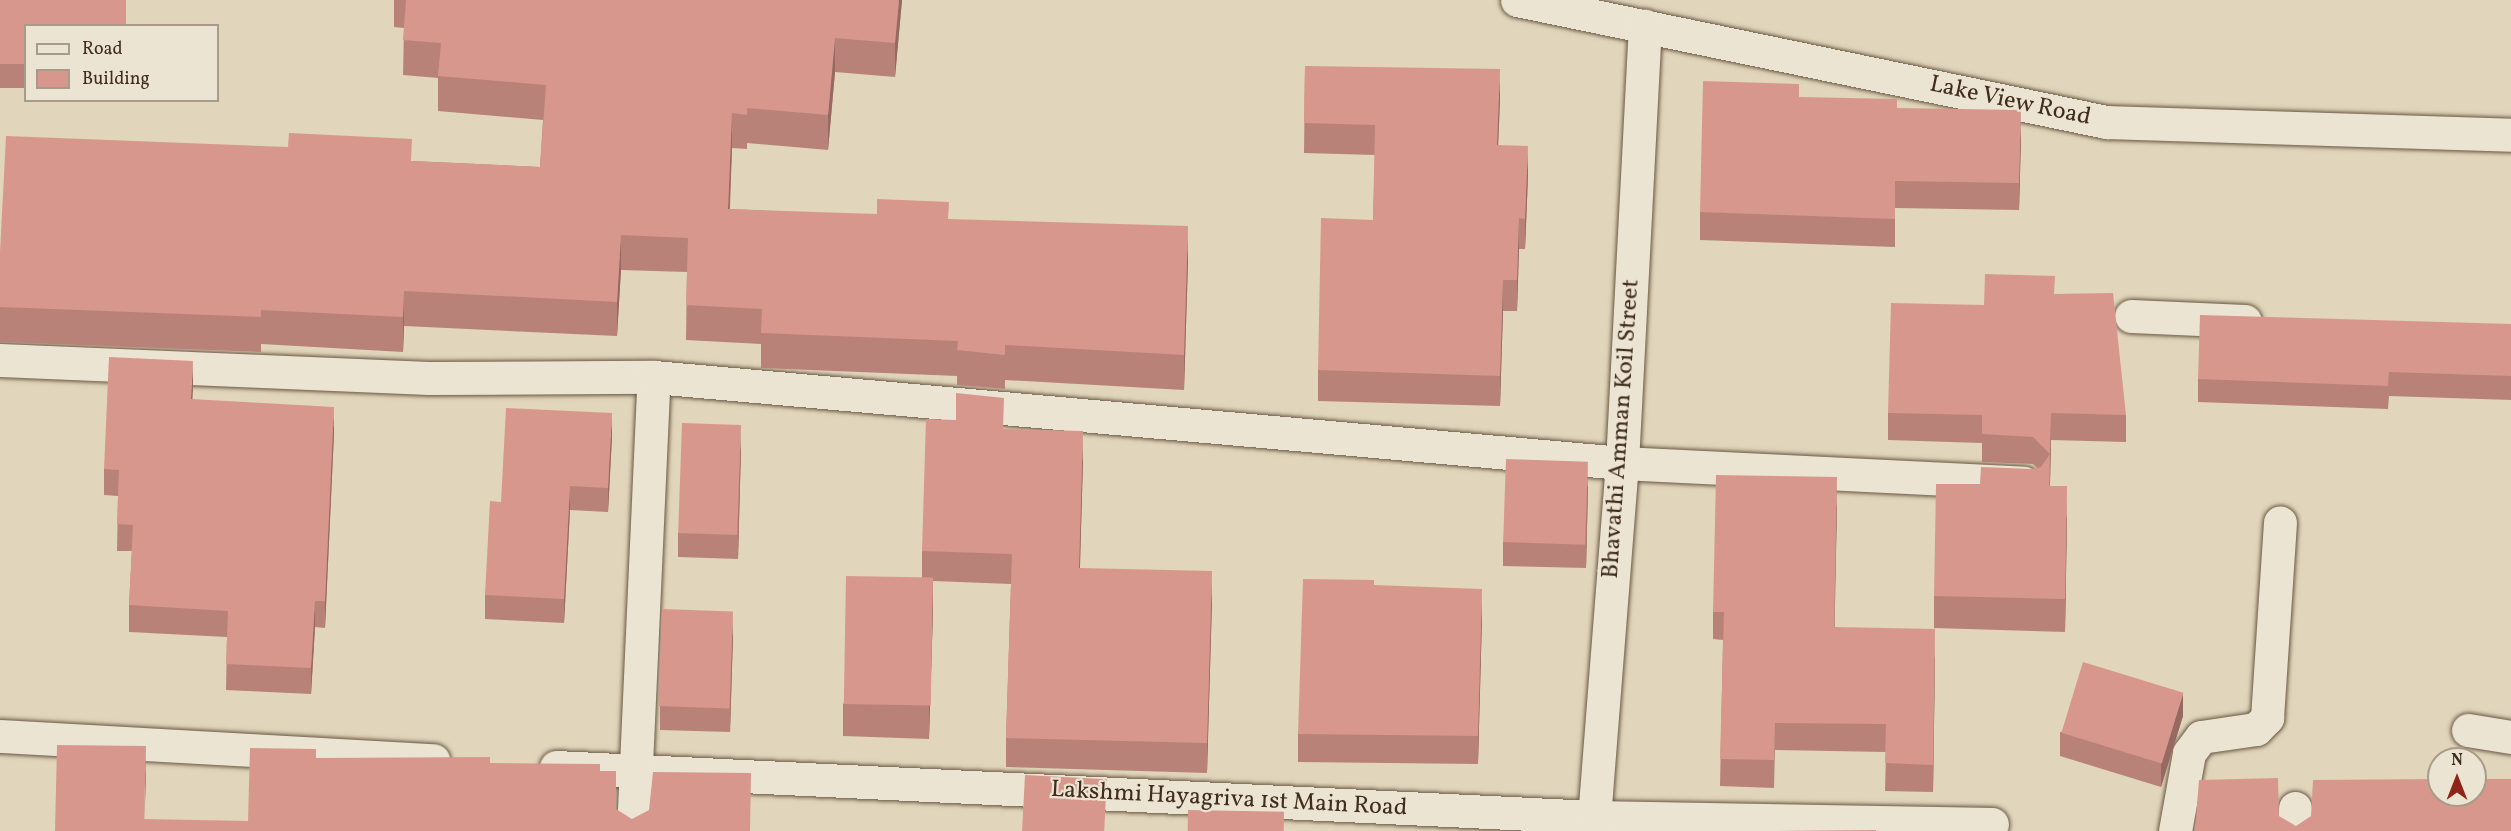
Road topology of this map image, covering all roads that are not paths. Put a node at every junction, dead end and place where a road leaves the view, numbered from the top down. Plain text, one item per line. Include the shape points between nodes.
1 (1517, 0) edge
2 (1645, 26) junction
3 (2511, 135) edge
4 (2131, 316) dead end
5 (2274, 322) edge
6 (0, 360) edge
7 (654, 377) junction
8 (1622, 463) junction
9 (2032, 483) edge
10 (2280, 522) dead end
11 (2468, 730) dead end
12 (0, 736) edge
13 (2511, 737) edge
14 (467, 762) edge
15 (527, 765) edge
16 (635, 771) junction
17 (1594, 824) edge
18 (1992, 824) dead end
19 (633, 831) edge
20 (2175, 831) edge

1 - 2 street, Lake View Road
2 - 3 street, Lake View Road via 2106,122
2 - 8 street, Bhavathi Amman Koil Street
4 - 5 street
6 - 7 street via 429,378
7 - 8 street
7 - 16 street
8 - 9 street
8 - 17 street, Bhavathi Amman Koil Street
10 - 20 street via 2267,718 2256,729 2201,737 2189,753
11 - 13 street
12 - 14 street
15 - 16 street, Lakshmi Hayagriva 1st Main Road
16 - 17 street, Lakshmi Hayagriva 1st Main Road
16 - 19 street
17 - 18 street, Lakshmi Hayagriva 1st Main Road

